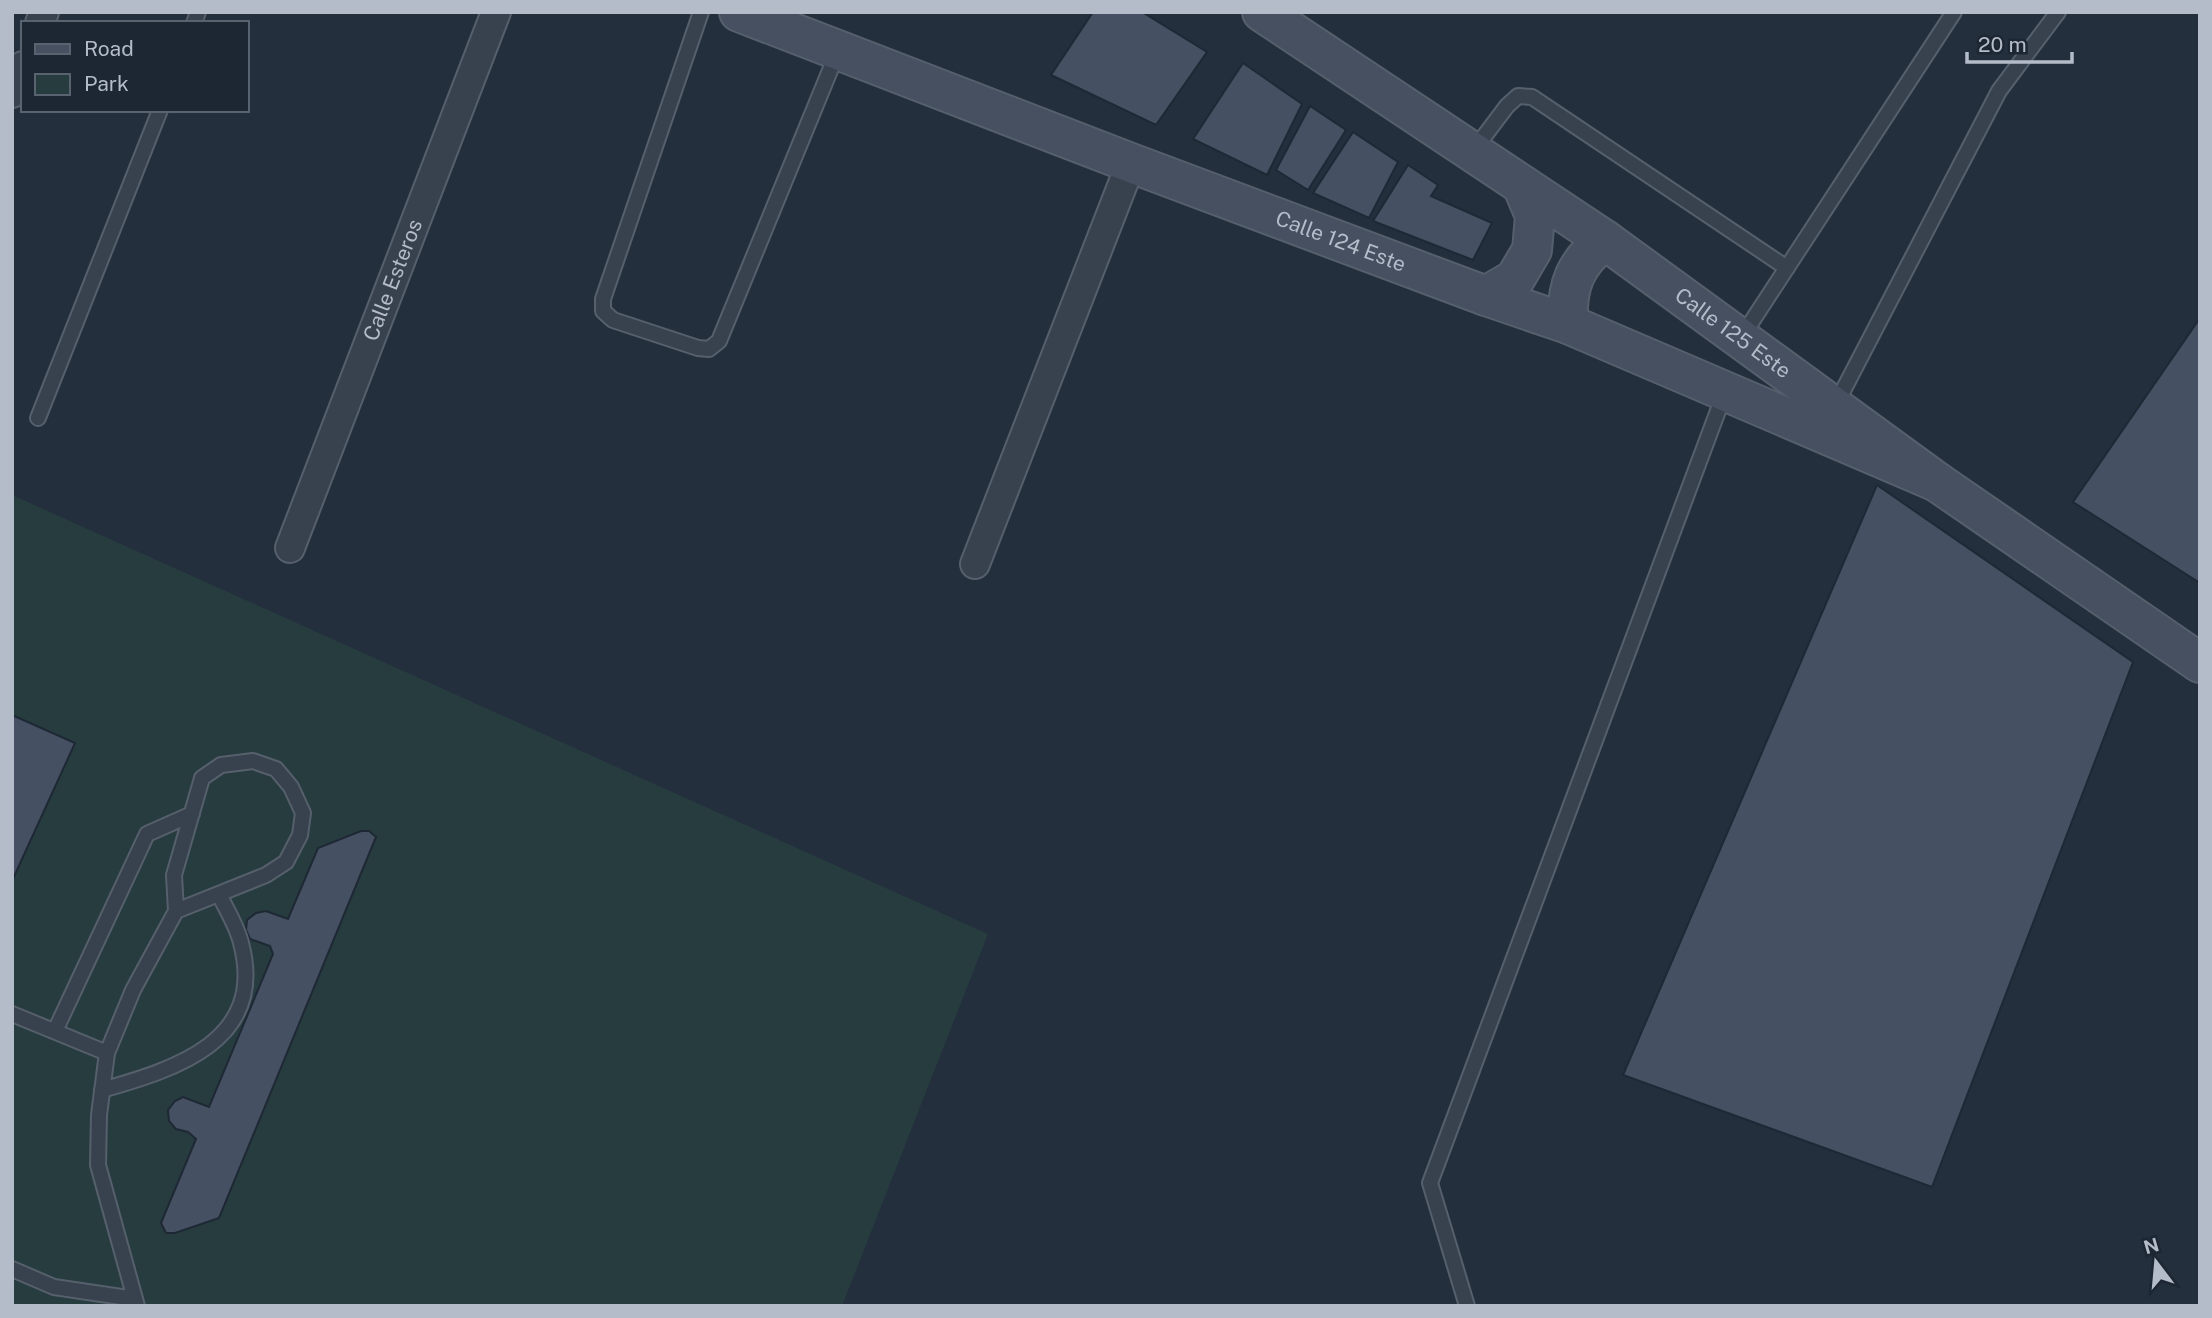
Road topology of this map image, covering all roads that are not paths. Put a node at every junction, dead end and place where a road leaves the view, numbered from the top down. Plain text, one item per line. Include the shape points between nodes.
1 (496, 12) edge
2 (701, 12) edge
3 (739, 12) edge
4 (1262, 12) edge
5 (1954, 12) edge
6 (2058, 12) edge
7 (838, 51) junction
8 (21, 71) edge
9 (12, 93) edge
10 (159, 112) edge
11 (1472, 152) junction
12 (1131, 163) junction
13 (1522, 185) junction
14 (1605, 240) junction
15 (1787, 268) junction
16 (1486, 296) junction
17 (1568, 324) junction
18 (1741, 339) junction
19 (1726, 391) junction
20 (1835, 407) junction
21 (38, 418) dead end
22 (1937, 481) junction
23 (290, 548) dead end
24 (975, 564) dead end
25 (2200, 663) edge
26 (191, 814) junction
27 (219, 894) junction
28 (176, 912) junction
29 (12, 1014) edge
30 (55, 1031) junction
31 (107, 1053) junction
32 (102, 1090) junction
33 (12, 1269) edge
34 (136, 1302) edge
35 (1466, 1306) edge

1 - 23 street, Calle Esteros
2 - 7 lane via 603,299 603,311 613,320 698,348 709,349 719,341
3 - 7 main road, Calle 124 Este
4 - 11 main road, Calle 125 Este
5 - 15 lane
6 - 20 lane via 1999,91
7 - 12 main road, Calle 124 Este
8 - 9 street
10 - 21 lane
11 - 13 main road, Calle 125 Este
11 - 15 lane via 1507,106 1518,96 1532,97
12 - 16 main road, Calle 124 Este
12 - 24 street
13 - 14 main road, Calle 125 Este
13 - 16 main road via 1535,216 1532,250 1515,279
14 - 17 main road via 1586,255 1572,276 1566,299
14 - 18 main road, Calle 125 Este
15 - 18 lane
16 - 17 main road, Calle 124 Este
17 - 19 main road, Calle 124 Este
18 - 20 main road, Calle 125 Este
19 - 22 main road, Calle 124 Este
19 - 35 lane via 1430,1182
20 - 22 main road, Calle 125 Este
22 - 25 main road, Calle 125 Este
26 - 27 lane via 202,778 221,765 253,761 276,769 303,813 300,835 286,862
26 - 28 lane via 173,875
26 - 30 lane via 147,834
27 - 28 lane
27 - 32 lane via 241,941 247,972 240,1007 209,1047 183,1064
28 - 31 lane via 133,990
29 - 30 lane
30 - 31 lane
31 - 32 lane
32 - 34 lane via 98,1165
33 - 34 lane via 54,1287

